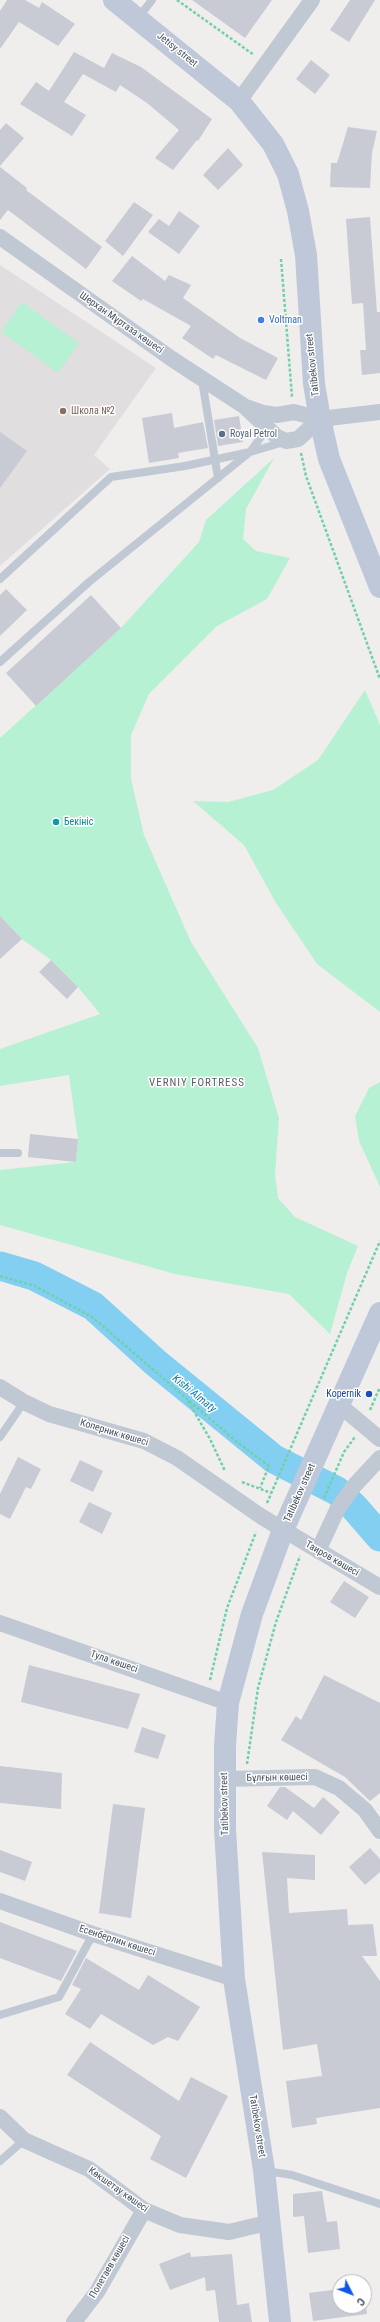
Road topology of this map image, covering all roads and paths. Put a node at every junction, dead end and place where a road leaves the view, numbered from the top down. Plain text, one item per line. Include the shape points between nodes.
1 (114, 0) edge
2 (152, 0) edge
3 (177, 0) edge
4 (312, 0) edge
5 (138, 18) junction
6 (266, 64) junction
7 (239, 101) junction
8 (0, 237) edge
9 (281, 259) dead end
10 (202, 379) junction
11 (244, 406) junction
12 (294, 412) junction
13 (380, 412) edge
14 (277, 415) junction
15 (320, 419) junction
16 (267, 428) junction
17 (292, 440) junction
18 (250, 452) junction
19 (214, 459) junction
20 (218, 478) junction
21 (0, 579) edge
22 (380, 587) edge
23 (0, 662) edge
24 (380, 679) edge
25 (0, 1153) edge
26 (18, 1153) dead end
27 (380, 1241) edge
28 (0, 1276) edge
29 (380, 1313) edge
30 (0, 1387) edge
31 (187, 1398) junction
32 (24, 1402) junction
33 (338, 1404) junction
34 (0, 1437) edge
35 (380, 1439) edge
36 (380, 1458) edge
37 (339, 1463) dead end
38 (229, 1474) dead end
39 (237, 1481) dead end
40 (260, 1488) junction
41 (271, 1493) junction
42 (323, 1501) dead end
43 (262, 1517) junction
44 (284, 1530) junction
45 (312, 1548) junction
46 (380, 1587) edge
47 (0, 1623) edge
48 (206, 1694) junction
49 (228, 1703) junction
50 (224, 1778) junction
51 (246, 1778) junction
52 (380, 1831) edge
53 (0, 1901) edge
54 (93, 1934) junction
55 (234, 1979) junction
56 (0, 2015) edge
57 (0, 2118) edge
58 (24, 2140) junction
59 (0, 2161) edge
60 (264, 2170) junction
61 (380, 2204) edge
62 (144, 2210) junction
63 (270, 2222) junction
64 (74, 2322) edge
65 (280, 2322) edge

1 - 5 main road, Jetisy street
2 - 5 lane
3 - 6 path
4 - 6 street
5 - 7 main road, Jetisy street
6 - 7 street
7 - 15 main road, Tatibekov street via 273,144 288,174 298,211 306,255 314,384
8 - 10 street, Шерхан Мұртаза көшесі
9 - 12 path
10 - 11 street, Шерхан Мұртаза көшесі
10 - 19 lane
11 - 14 street
11 - 16 street
12 - 14 street
12 - 15 street
13 - 15 street
14 - 16 lane
15 - 17 street
15 - 22 main road, Tatibekov street via 329,459
16 - 17 street via 277,437
16 - 18 lane
17 - 18 lane
17 - 24 path
18 - 19 lane
18 - 20 lane
19 - 20 lane
19 - 21 lane via 111,477
20 - 23 lane via 89,582
25 - 26 lane
27 - 41 path
28 - 31 path via 35,1286 92,1317
29 - 33 main road, Tatibekov street
30 - 32 street, Коперник көшесі
31 - 38 path via 224,1470
31 - 40 path via 269,1466
32 - 34 lane
32 - 43 street, Коперник көшесі via 49,1414 144,1441 177,1458
33 - 35 street
33 - 44 main road, Tatibekov street
36 - 45 street via 353,1488
37 - 42 path
39 - 40 path
40 - 41 path
41 - 43 path
43 - 44 street, Коперник көшесі
43 - 48 path via 227,1608
44 - 45 street, Таиров көшесі
44 - 49 main road, Tatibekov street via 252,1614
45 - 46 street, Таиров көшесі
45 - 51 path via 276,1622 258,1688
47 - 48 street, Тула көшесі
48 - 49 street, Тула көшесі
49 - 50 main road, Tatibekov street
50 - 51 street, Бұлғын көшесі
50 - 55 main road, Tatibekov street via 227,1886
51 - 52 street, Бұлғын көшесі via 315,1777 339,1788 365,1810
53 - 54 street, Есенберлин көшесі
54 - 55 street, Есенберлин көшесі
54 - 56 lane via 59,1997
55 - 60 main road, Tatibekov street
57 - 58 street, Көкшетау көшесі
58 - 59 lane
58 - 62 street, Көкшетау көшесі via 89,2169
60 - 61 lane via 292,2175
60 - 63 main road, Tatibekov street
62 - 63 street, Көкшетау көшесі via 180,2225 229,2232
62 - 64 street, Полетаев көшесі via 97,2292
63 - 65 main road, Tatibekov street

